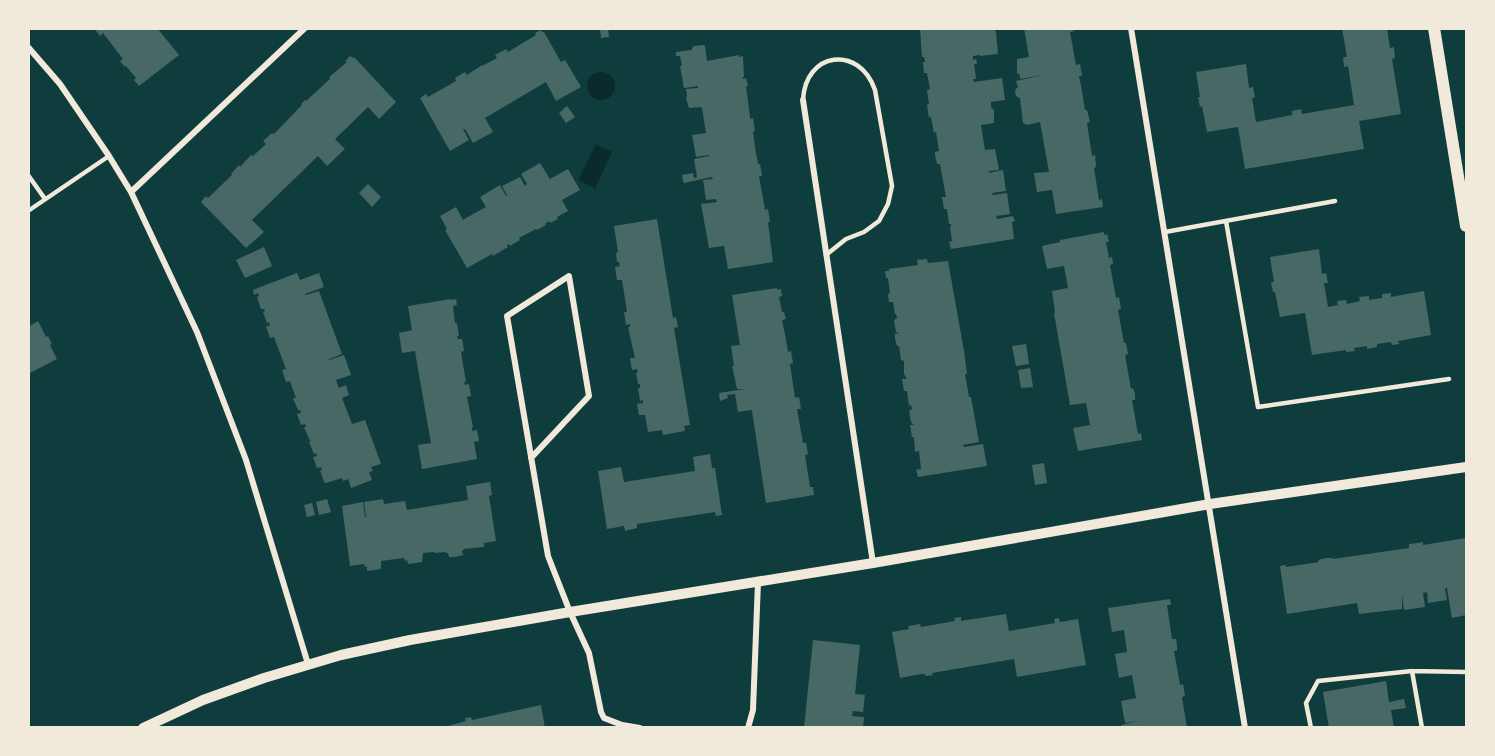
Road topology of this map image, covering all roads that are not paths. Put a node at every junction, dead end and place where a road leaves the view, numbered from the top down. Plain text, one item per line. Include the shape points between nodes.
1 (305, 28) edge
2 (1131, 28) edge
3 (1434, 28) edge
4 (28, 47) edge
5 (803, 100) joint
6 (109, 156) junction
7 (28, 175) edge
8 (130, 192) junction
9 (45, 199) junction
10 (1335, 201) dead end
11 (28, 210) edge
12 (1226, 221) junction
13 (1467, 225) edge
14 (1165, 232) junction
15 (826, 255) junction
16 (1449, 380) dead end
17 (531, 458) junction
18 (1467, 467) edge
19 (1210, 504) junction
20 (873, 563) junction
21 (758, 582) junction
22 (570, 612) junction
23 (308, 664) junction
24 (1412, 671) junction
25 (1467, 672) edge
26 (143, 728) edge
27 (640, 728) edge
28 (748, 728) edge
29 (1245, 728) edge
30 (1311, 728) edge
31 (1422, 728) edge

1 - 8 street
2 - 14 street
3 - 13 main road
4 - 6 street via 60,84
5 - 15 street
5 - 15 lane via 808,76 822,64 840,60 863,69 875,90 892,186 879,221
6 - 8 street
6 - 9 lane
7 - 9 lane
8 - 23 street via 197,332 246,460
9 - 11 lane
10 - 12 lane
12 - 14 lane
12 - 16 lane via 1258,407
14 - 19 street
15 - 20 street
17 - 17 street via 589,396 569,276 507,316
17 - 22 street via 548,556
18 - 19 street
19 - 20 street
19 - 29 street
20 - 21 street
21 - 22 street
21 - 28 street via 753,710
22 - 23 street via 410,640
22 - 27 street via 589,653 603,718
23 - 26 street via 204,700
24 - 25 lane
24 - 30 lane via 1318,681 1306,703
24 - 31 lane

